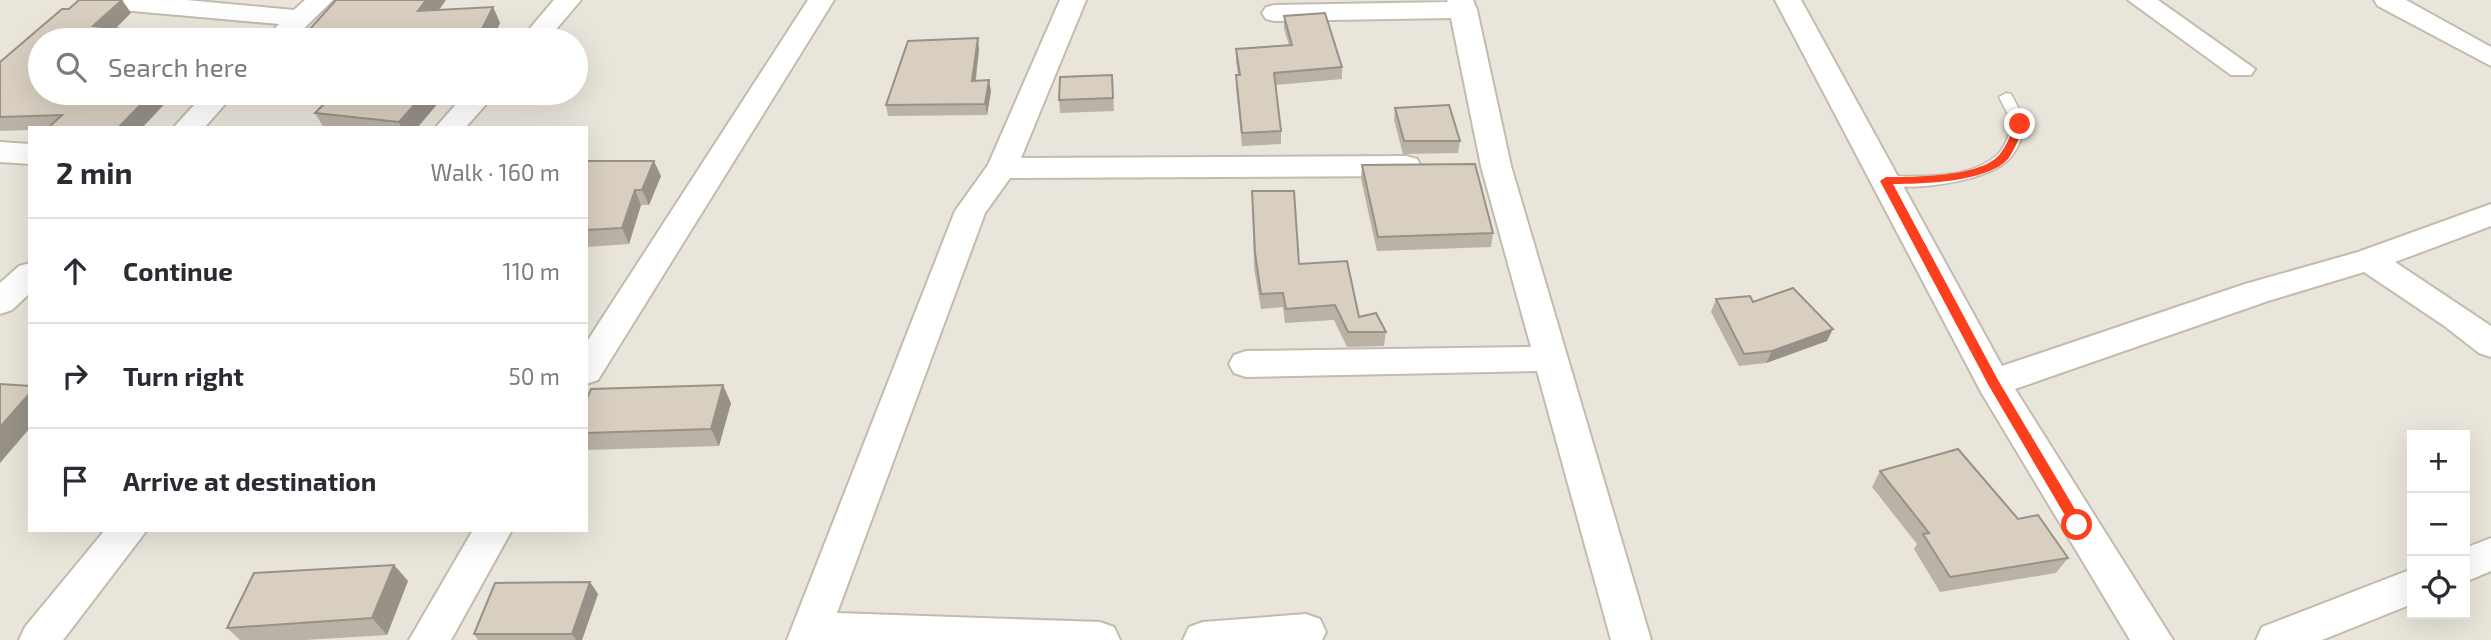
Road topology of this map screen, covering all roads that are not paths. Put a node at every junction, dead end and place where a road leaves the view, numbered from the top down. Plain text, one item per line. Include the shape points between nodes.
1 (99, 0) edge
2 (320, 0) edge
3 (568, 0) edge
4 (821, 0) edge
5 (1073, 0) edge
6 (1788, 0) edge
7 (2141, 0) edge
8 (2387, 0) edge
9 (1462, 5) edge
10 (1276, 13) dead end
11 (299, 18) junction
12 (289, 28) edge
13 (544, 28) edge
14 (2491, 58) edge
15 (2241, 69) dead end
16 (2006, 97) dead end
17 (209, 105) edge
18 (471, 105) edge
19 (189, 126) edge
20 (451, 126) edge
21 (0, 152) edge
22 (28, 154) edge
23 (1427, 166) edge
24 (1002, 168) junction
25 (1886, 181) junction
26 (2491, 214) edge
27 (2368, 260) junction
28 (28, 276) edge
29 (0, 302) edge
30 (2491, 344) edge
31 (1548, 355) junction
32 (1247, 364) dead end
33 (588, 368) edge
34 (1993, 383) junction
35 (126, 532) edge
36 (492, 532) edge
37 (2491, 554) edge
38 (2470, 563) edge
39 (2407, 588) edge
40 (1306, 632) dead end
41 (809, 635) edge
42 (39, 640) edge
43 (429, 640) edge
44 (1100, 640) edge
45 (1203, 640) edge
46 (1631, 640) edge
47 (2153, 640) edge
48 (2276, 640) edge

1 - 11 street
2 - 11 street
3 - 13 street
4 - 33 street
5 - 24 street
6 - 25 street via 1843,92
7 - 15 street
8 - 14 street
9 - 10 street
9 - 31 street via 1482,166
11 - 12 street
16 - 25 lane via 2020,124 2003,158 1970,174
17 - 19 street
18 - 20 street
21 - 22 street
23 - 24 street
24 - 41 street via 970,211
25 - 34 street
26 - 27 street
27 - 30 street
27 - 34 street via 2257,292
28 - 29 street
31 - 32 street via 1529,360
31 - 46 street
34 - 47 street via 2077,525
35 - 42 street
36 - 43 street
37 - 38 street
39 - 48 street
40 - 45 street
41 - 44 street

